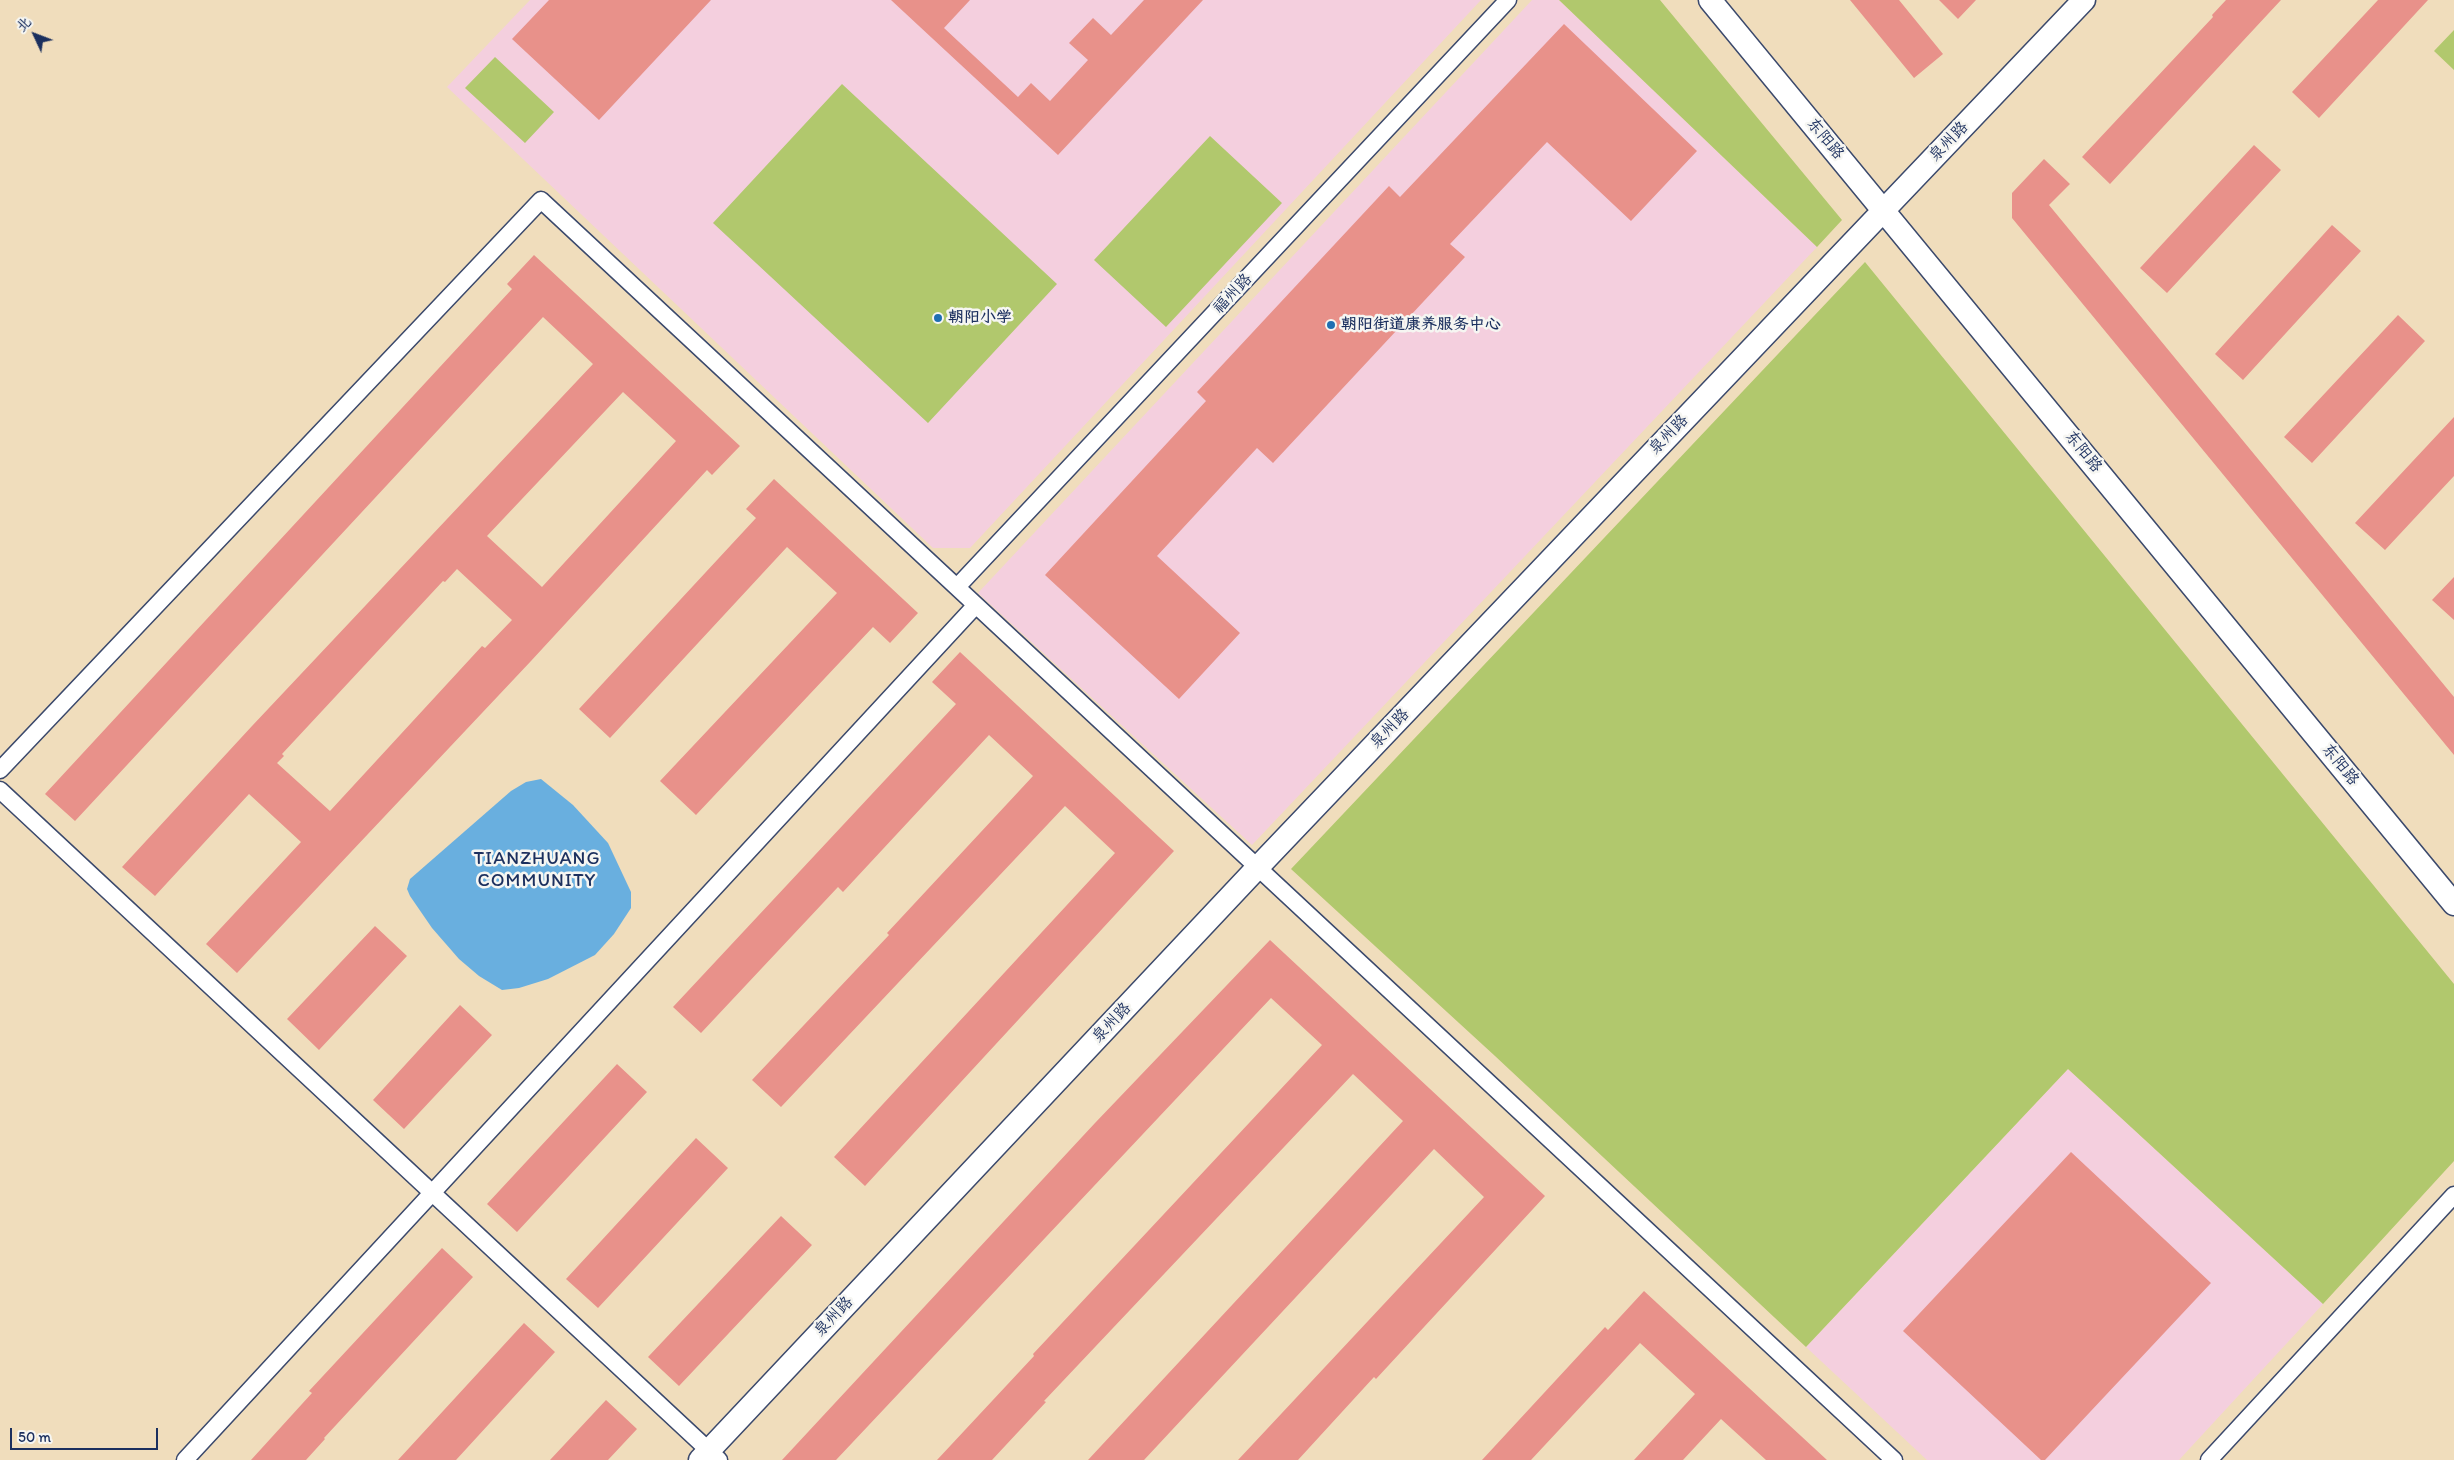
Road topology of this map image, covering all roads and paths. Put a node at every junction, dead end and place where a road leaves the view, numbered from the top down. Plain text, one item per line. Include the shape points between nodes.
1 (1508, 0) edge
2 (1710, 0) edge
3 (2084, 0) edge
4 (1884, 210) junction
5 (957, 588) junction
6 (976, 605) junction
7 (0, 770) edge
8 (0, 790) edge
9 (1258, 868) junction
10 (2454, 904) edge
11 (432, 1193) junction
12 (2454, 1195) edge
13 (709, 1457) edge
14 (185, 1460) edge
15 (1894, 1460) edge
16 (2209, 1460) edge

1 - 5 street, 福州路
2 - 4 street, 东阳路
3 - 4 street, 泉州路
4 - 9 street, 泉州路
4 - 10 street, 东阳路
5 - 6 street
5 - 7 street via 542,200
6 - 9 street
6 - 11 street
8 - 11 street
9 - 13 street, 泉州路
9 - 15 street
11 - 13 street
11 - 14 street
12 - 16 street

